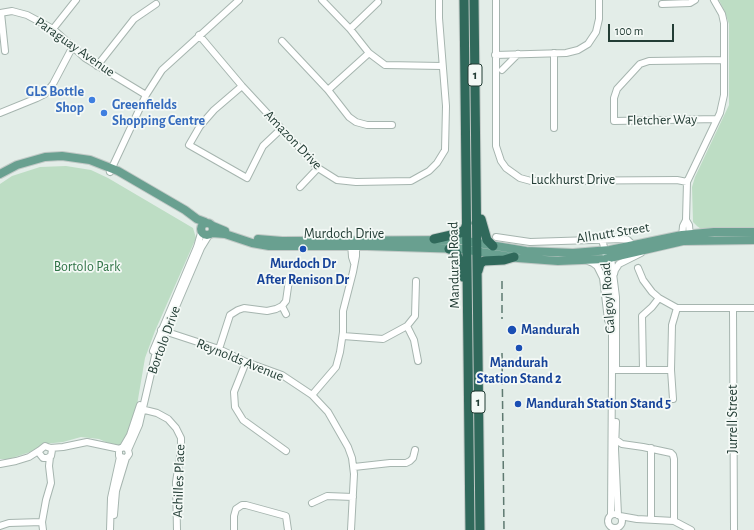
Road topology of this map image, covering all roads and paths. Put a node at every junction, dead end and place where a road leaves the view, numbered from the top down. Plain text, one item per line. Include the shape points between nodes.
1 (76, 0) edge
2 (239, 0) edge
3 (322, 0) edge
4 (439, 0) edge
5 (464, 0) edge
6 (474, 0) edge
7 (496, 0) edge
8 (599, 0) edge
9 (695, 0) edge
10 (714, 0) edge
11 (378, 2) dead end
12 (156, 4) dead end
13 (662, 4) dead end
14 (0, 13) edge
15 (53, 29) junction
16 (350, 29) junction
17 (199, 35) junction
18 (282, 41) dead end
19 (72, 48) junction
20 (5, 50) dead end
21 (369, 53) junction
22 (554, 53) junction
23 (518, 54) junction
24 (495, 55) junction
25 (724, 60) junction
26 (97, 66) junction
27 (442, 66) junction
28 (502, 70) dead end
29 (242, 86) junction
30 (328, 90) junction
31 (146, 94) junction
32 (0, 113) edge
33 (717, 119) junction
34 (392, 125) dead end
35 (554, 128) dead end
36 (281, 129) junction
37 (318, 168) junction
38 (111, 170) junction
39 (0, 174) edge
40 (0, 179) edge
41 (476, 182) junction
42 (687, 182) junction
43 (300, 187) dead end
44 (467, 223) junction
45 (207, 230) junction
46 (754, 232) edge
47 (686, 238) junction
48 (434, 239) junction
49 (602, 240) junction
50 (754, 240) edge
51 (495, 242) junction
52 (354, 243) junction
53 (637, 244) junction
54 (467, 245) junction
55 (477, 247) junction
56 (450, 248) junction
57 (649, 248) junction
58 (607, 256) junction
59 (514, 257) junction
60 (585, 261) junction
61 (638, 268) dead end
62 (477, 274) junction
63 (613, 277) junction
64 (289, 280) dead end
65 (416, 281) dead end
66 (658, 298) junction
67 (282, 306) junction
68 (468, 306) junction
69 (677, 308) junction
70 (754, 308) edge
71 (733, 309) junction
72 (286, 314) dead end
73 (407, 326) junction
74 (163, 331) junction
75 (343, 336) junction
76 (219, 350) junction
77 (612, 356) junction
78 (418, 361) dead end
79 (246, 362) junction
80 (616, 370) junction
81 (642, 370) junction
82 (671, 370) junction
83 (312, 395) junction
84 (673, 399) dead end
85 (141, 409) junction
86 (615, 439) junction
87 (622, 444) junction
88 (651, 448) junction
89 (615, 449) junction
90 (40, 450) junction
91 (415, 450) dead end
92 (286, 451) dead end
93 (123, 452) junction
94 (51, 453) junction
95 (29, 457) junction
96 (42, 457) junction
97 (0, 464) edge
98 (49, 466) junction
99 (354, 467) junction
100 (353, 497) junction
101 (312, 503) dead end
102 (611, 515) junction
103 (619, 515) junction
104 (637, 519) junction
105 (651, 519) junction
106 (674, 521) junction
107 (42, 522) junction
108 (623, 523) junction
109 (0, 526) edge
110 (610, 529) edge
111 (617, 529) edge
112 (43, 530) edge
113 (110, 530) edge
114 (114, 530) edge
115 (177, 530) edge
116 (234, 530) edge
117 (288, 530) edge
118 (351, 530) edge
119 (470, 530) edge
120 (480, 530) edge
121 (691, 530) edge
122 (734, 530) edge

1 - 15 street
2 - 17 street
3 - 16 street
4 - 27 street, Amazon Drive
5 - 44 highway, Mandurah Road / 1
6 - 41 highway, Mandurah Road / 1
7 - 24 street, Luckhurst Drive
8 - 22 street via 598,26 592,40 578,50
9 - 13 street via 690,3
10 - 25 street via 724,23
11 - 16 street
12 - 26 street via 134,19
14 - 15 street, Paraguay Avenue via 12,11 27,15
14 - 20 street
15 - 19 street, Paraguay Avenue
16 - 21 street
17 - 29 street, Amazon Drive
17 - 31 street via 162,70
18 - 30 street
19 - 26 street, Paraguay Avenue
19 - 32 street via 45,94
21 - 27 street via 385,65
21 - 30 street
22 - 23 street
22 - 35 street
23 - 24 street
23 - 28 street
24 - 42 street, Luckhurst Drive via 497,152 503,164 515,175 531,181
25 - 33 street via 724,95
25 - 33 street, Fletcher Way via 649,61 640,64 617,89 614,98 614,121
26 - 31 street, Paraguay Avenue
27 - 37 street, Amazon Drive via 446,106 446,150 429,171 411,182 356,182 337,180
29 - 36 street, Amazon Drive
29 - 36 street via 214,110 200,126 189,145 247,178 263,146
30 - 34 street via 356,122 367,125
31 - 38 street
33 - 42 street
36 - 37 street, Amazon Drive
37 - 43 street
38 - 39 main road, Murdoch Drive via 90,160 55,157 17,165
38 - 40 main road, Murdoch Drive via 89,164 48,161 20,169
38 - 45 main road, Murdoch Drive
41 - 51 highway via 484,232 487,240
41 - 55 highway, Mandurah Road / 1
42 - 47 street
44 - 48 highway via 460,233
44 - 54 highway, Mandurah Road / 1
45 - 52 main road, Murdoch Drive via 262,240
45 - 74 street, Bortolo Drive
46 - 47 main road, Allnutt Street
47 - 50 main road, Allnutt Street
47 - 53 main road, Allnutt Street
47 - 57 main road, Allnutt Street
48 - 52 main road, Murdoch Drive
48 - 54 main road, Murdoch Drive
49 - 51 street
49 - 53 street via 626,239 632,244
49 - 58 street
51 - 55 main road, Allnutt Street
51 - 58 main road, Allnutt Street via 534,252
52 - 56 main road, Murdoch Drive
52 - 75 street via 356,256 343,311
53 - 58 main road, Allnutt Street
54 - 55 main road, Murdoch Drive
54 - 56 main road, Murdoch Drive
54 - 68 highway, Mandurah Road / 1
55 - 59 main road, Allnutt Street
55 - 62 highway, Mandurah Road / 1
56 - 68 highway via 458,256
57 - 58 main road, Allnutt Street
57 - 63 street via 619,264
58 - 60 main road, Allnutt Street
58 - 63 street, Galgoyl Road
58 - 77 street, Galgoyl Road
59 - 60 main road, Allnutt Street
59 - 62 highway via 484,261 479,266
60 - 77 street via 595,264 603,278 608,339
61 - 66 street via 647,287
62 - 120 highway, Mandurah Road / 1
63 - 80 street, Galgoyl Road via 617,306
64 - 67 street via 286,301
65 - 73 street via 415,316
66 - 69 street
66 - 81 street via 642,316
67 - 72 street
67 - 76 street via 267,311 244,308 230,315
68 - 119 highway, Mandurah Road / 1
69 - 71 street
69 - 82 street via 672,325
70 - 71 street
71 - 122 street, Jurrell Street
73 - 75 street via 383,339
73 - 78 street via 414,340
74 - 76 street, Reynolds Avenue
74 - 85 street, Bortolo Drive
75 - 83 street via 336,367
76 - 79 street, Reynolds Avenue
77 - 102 street, Galgoyl Road
79 - 83 street, Reynolds Avenue via 282,375
79 - 92 street via 234,392 235,407 243,420
80 - 81 street
80 - 86 street, Galgoyl Road
81 - 82 street
82 - 84 street
83 - 99 street, Reynolds Avenue via 328,412 351,453
85 - 93 street, Bortolo Drive
85 - 115 street, Achilles Place via 168,419 181,438 176,482
86 - 87 street
86 - 89 street, Galgoyl Road
87 - 88 street
87 - 89 street
88 - 105 street
88 - 106 street via 673,455
89 - 103 street, Galgoyl Road
90 - 94 street via 45,446
90 - 95 street
90 - 96 street
91 - 99 street via 410,461 406,463
93 - 94 street via 87,442 62,447
93 - 113 street, Bortolo Drive via 111,498
93 - 114 street, Bortolo Drive via 116,491
94 - 96 street via 47,458
94 - 98 street
95 - 96 street
95 - 97 street
96 - 98 street
98 - 107 street via 51,483
99 - 100 street, Reynolds Avenue
100 - 101 street via 327,496
100 - 118 street, Reynolds Avenue
102 - 103 street
102 - 110 street via 608,520
103 - 104 street
103 - 108 street
104 - 105 street
104 - 108 street
105 - 106 street
106 - 121 street
107 - 109 street via 9,523
107 - 112 street
108 - 111 street
110 - 111 street
116 - 117 street via 236,509 242,505 286,516

